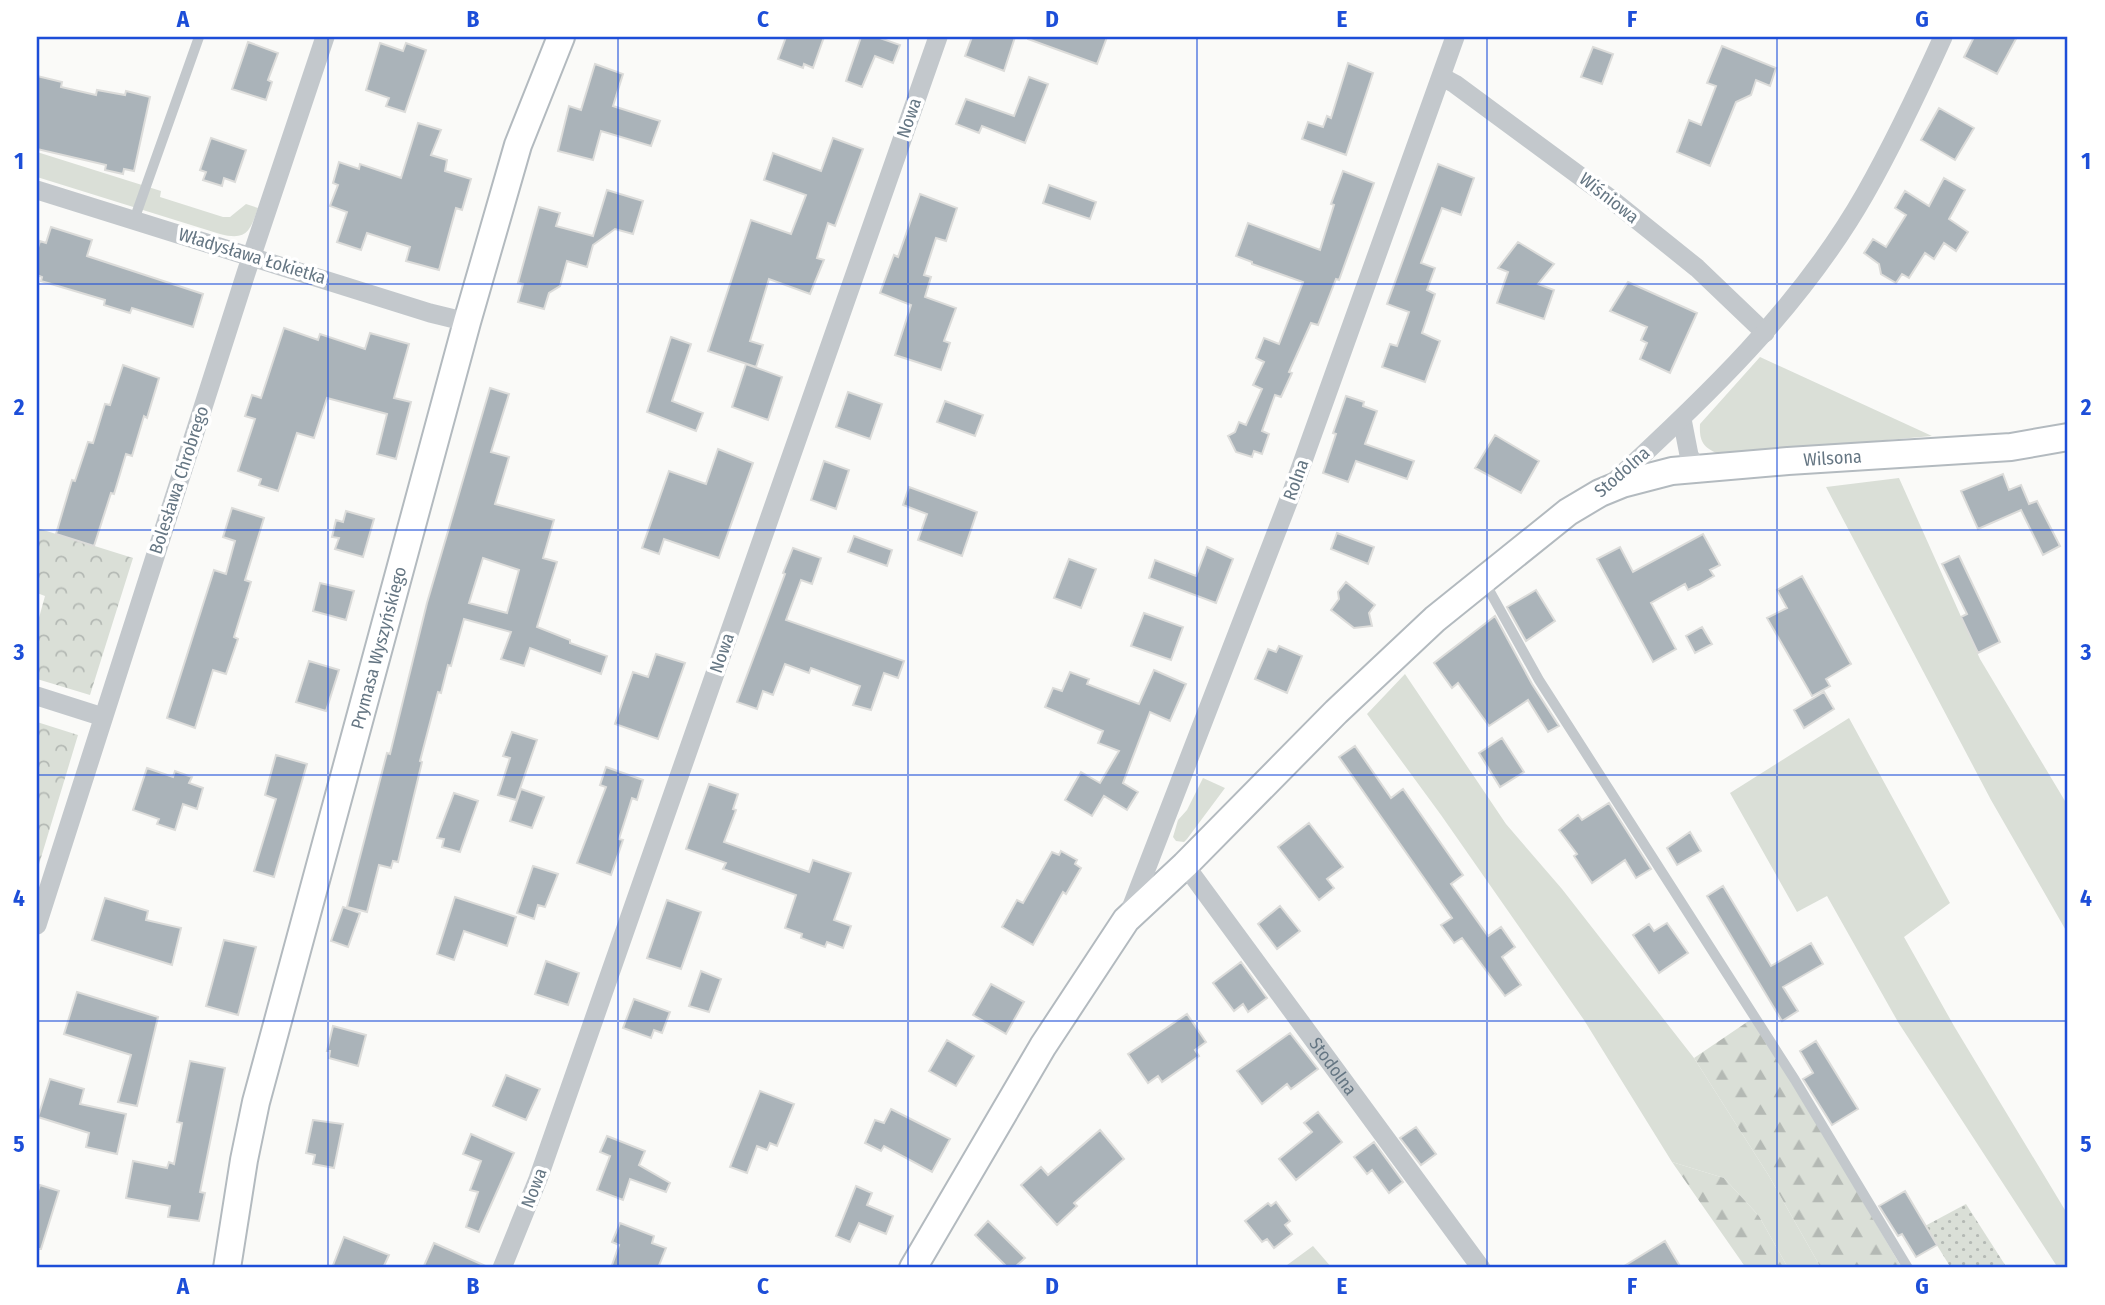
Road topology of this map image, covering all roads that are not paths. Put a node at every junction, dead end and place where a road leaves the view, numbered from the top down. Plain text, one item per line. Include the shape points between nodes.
1 (199, 37) edge
2 (325, 37) edge
3 (561, 37) edge
4 (938, 37) edge
5 (1455, 37) edge
6 (1944, 37) edge
7 (1442, 77) junction
8 (37, 190) edge
9 (134, 220) junction
10 (251, 256) junction
11 (467, 322) junction
12 (1765, 333) junction
13 (1682, 419) junction
14 (2068, 437) edge
15 (1696, 467) junction
16 (1600, 493) junction
17 (1483, 580) junction
18 (37, 696) edge
19 (103, 717) junction
20 (1185, 865) junction
21 (41, 896) edge
22 (1126, 920) junction
23 (37, 925) edge
24 (227, 1268) edge
25 (502, 1268) edge
26 (913, 1268) edge
27 (1480, 1268) edge
28 (1908, 1268) edge

1 - 9 lane
2 - 10 street, Bolesława Chrobrego
3 - 11 street, Prymasa Wyszyńskiego via 518,145
4 - 25 street, Nowa via 542,1166
5 - 7 street, Rolna
6 - 12 street, Stodolna via 1864,196
7 - 12 street, Wiśniowa via 1633,216 1697,268
7 - 22 street, Rolna via 1290,496
8 - 9 street, Władysława Łokietka
9 - 10 street, Władysława Łokietka
10 - 11 street, Władysława Łokietka
10 - 19 street, Bolesława Chrobrego
11 - 24 street, Prymasa Wyszyńskiego via 256,1102
12 - 13 street, Stodolna
13 - 15 street
13 - 16 street, Stodolna
14 - 15 street, Wilsona via 2011,447
15 - 16 street, Wilsona via 1640,478
16 - 17 street, Stodolna via 1568,512
17 - 20 street, Stodolna via 1336,712
17 - 28 lane via 1539,680 1795,1080
18 - 19 street
19 - 21 street, Bolesława Chrobrego
20 - 22 street, Stodolna
20 - 27 street, Stodolna
21 - 23 street, Bolesława Chrobrego
22 - 26 street, Stodolna via 1043,1046

